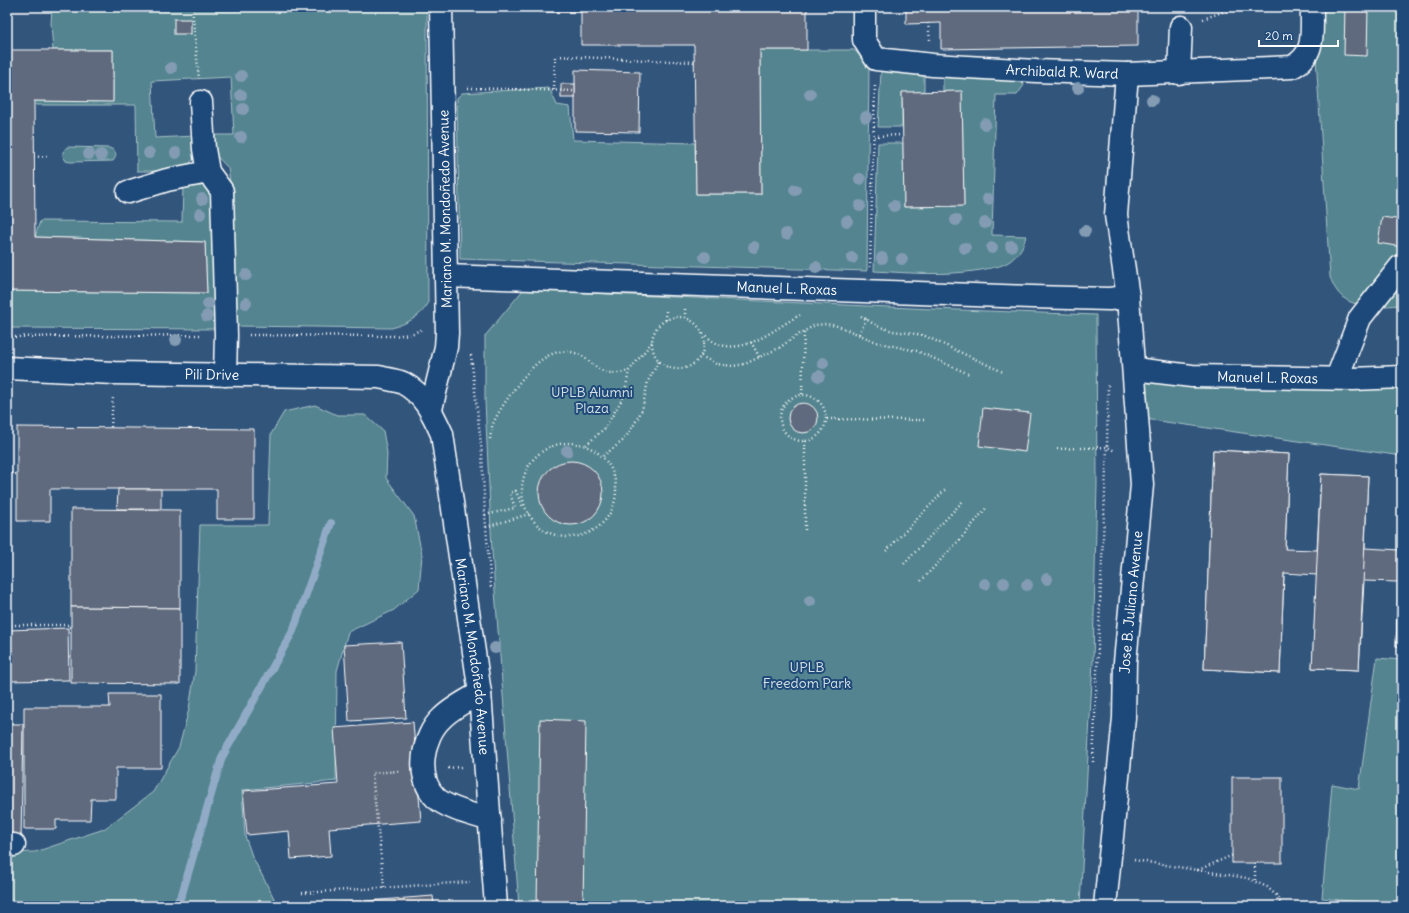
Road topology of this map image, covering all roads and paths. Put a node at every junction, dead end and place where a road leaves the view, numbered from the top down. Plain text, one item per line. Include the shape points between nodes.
1 (192, 7) edge
2 (441, 7) edge
3 (864, 7) edge
4 (1236, 7) edge
5 (1312, 7) edge
6 (1181, 26) joint
7 (876, 59) junction
8 (694, 62) dead end
9 (1179, 72) junction
10 (1127, 74) junction
11 (464, 88) dead end
12 (554, 90) junction
13 (575, 91) dead end
14 (201, 102) joint
15 (902, 135) dead end
16 (874, 136) junction
17 (48, 156) dead end
18 (34, 157) dead end
19 (208, 172) junction
20 (128, 192) dead end
21 (1400, 267) dead end
22 (446, 276) junction
23 (870, 291) junction
24 (1128, 297) junction
25 (806, 312) dead end
26 (858, 315) dead end
27 (866, 319) junction
28 (804, 331) junction
29 (703, 333) junction
30 (859, 334) junction
31 (652, 342) junction
32 (751, 342) junction
33 (470, 348) dead end
34 (701, 356) junction
35 (760, 358) junction
36 (659, 361) junction
37 (7, 368) edge
38 (1134, 369) junction
39 (629, 372) junction
40 (1002, 372) dead end
41 (114, 373) junction
42 (969, 374) dead end
43 (225, 375) junction
44 (1402, 377) edge
45 (1337, 378) junction
46 (415, 391) joint
47 (802, 394) junction
48 (431, 410) junction
49 (827, 419) junction
50 (924, 420) dead end
51 (111, 427) dead end
52 (490, 439) dead end
53 (804, 441) junction
54 (586, 445) junction
55 (1057, 449) dead end
56 (482, 454) dead end
57 (603, 456) junction
58 (1140, 462) junction
59 (7, 473) edge
60 (17, 474) dead end
61 (945, 490) dead end
62 (963, 501) dead end
63 (525, 506) junction
64 (987, 507) dead end
65 (529, 514) junction
66 (485, 516) dead end
67 (486, 527) dead end
68 (805, 530) dead end
69 (886, 552) dead end
70 (904, 564) dead end
71 (921, 581) dead end
72 (7, 625) edge
73 (71, 627) dead end
74 (480, 693) junction
75 (372, 773) dead end
76 (490, 820) junction
77 (1233, 855) dead end
78 (1111, 856) junction
79 (1255, 863) dead end
80 (1197, 870) junction
81 (1255, 882) junction
82 (384, 888) junction
83 (473, 888) dead end
84 (302, 893) dead end
85 (496, 906) edge
86 (1106, 906) edge
87 (1282, 906) edge

1 - 14 path
2 - 22 street, Mariano M. Mondoñedo Avenue
3 - 7 street via 864,40
4 - 6 path
5 - 9 street via 1311,43 1307,54 1292,67
6 - 9 street
7 - 10 street, Archibald R. Ward via 933,65
7 - 16 path
8 - 12 path via 555,56
9 - 10 street
10 - 24 street, Archibald R. Ward via 1116,215
11 - 12 path
12 - 13 path
14 - 19 street
15 - 16 path
16 - 23 path
17 - 18 path
19 - 20 street via 167,180
19 - 43 street via 222,191
21 - 45 street via 1360,318
22 - 23 street, Manuel L. Roxas
22 - 48 street, Mariano M. Mondoñedo Avenue via 446,347
23 - 24 street, Manuel L. Roxas via 1109,299
23 - 27 path
24 - 38 street, Jose B. Juliano Avenue
25 - 32 path
26 - 27 path
27 - 30 path
27 - 40 path via 893,331 923,335
28 - 30 path via 815,325 826,324
28 - 35 path
28 - 47 path
29 - 31 path via 687,319 677,317 665,321 656,330
29 - 32 path via 717,344 743,346
29 - 34 path via 704,345
30 - 42 path via 879,343 917,351
31 - 36 path via 653,352
31 - 39 path
32 - 35 path
33 - 56 path
34 - 35 path via 716,364 732,366
34 - 36 path via 692,365 681,369 669,367
36 - 57 path via 648,381 642,410 635,423 624,440
37 - 41 street, Pili Drive
38 - 45 street, Manuel L. Roxas via 1192,376
38 - 58 street, Jose B. Juliano Avenue
39 - 52 path via 607,373 575,353 565,351 546,357 529,371 504,405 493,424
39 - 54 path via 624,396 615,412 605,428
41 - 43 street, Pili Drive
41 - 51 path
43 - 46 street, Pili Drive via 379,377 402,382
44 - 45 street, Manuel L. Roxas
46 - 48 street, Mariano M. Mondoñedo Avenue
47 - 49 path via 816,398 822,404
47 - 53 path via 786,402 781,410 780,419 782,428 788,435
48 - 74 street, Mariano M. Mondoñedo Avenue via 442,434
49 - 50 path
49 - 53 path via 818,436
53 - 68 path
54 - 57 path
54 - 63 path via 571,442 556,444 542,451 531,462 524,476 522,491
55 - 58 path via 1107,447
57 - 65 path via 612,469 617,484 616,500 610,515 599,527 585,535 569,537 553,534 540,527
58 - 78 street, Jose B. Juliano Avenue via 1142,485 1125,662 1124,718
59 - 60 path
61 - 69 path
62 - 70 path
63 - 65 path
63 - 66 path via 522,506 516,491 510,493 515,508
64 - 71 path
65 - 67 path
72 - 73 path
74 - 76 street, Mariano M. Mondoñedo Avenue
74 - 76 street via 442,717 434,726 424,754 424,770 431,793 437,799
75 - 82 path
76 - 85 street, Mariano M. Mondoñedo Avenue
77 - 80 path
78 - 80 path
78 - 86 street, Jose B. Juliano Avenue
79 - 81 path
80 - 81 path via 1247,878
81 - 87 path via 1267,887 1276,895
82 - 83 path via 472,881
82 - 84 path

